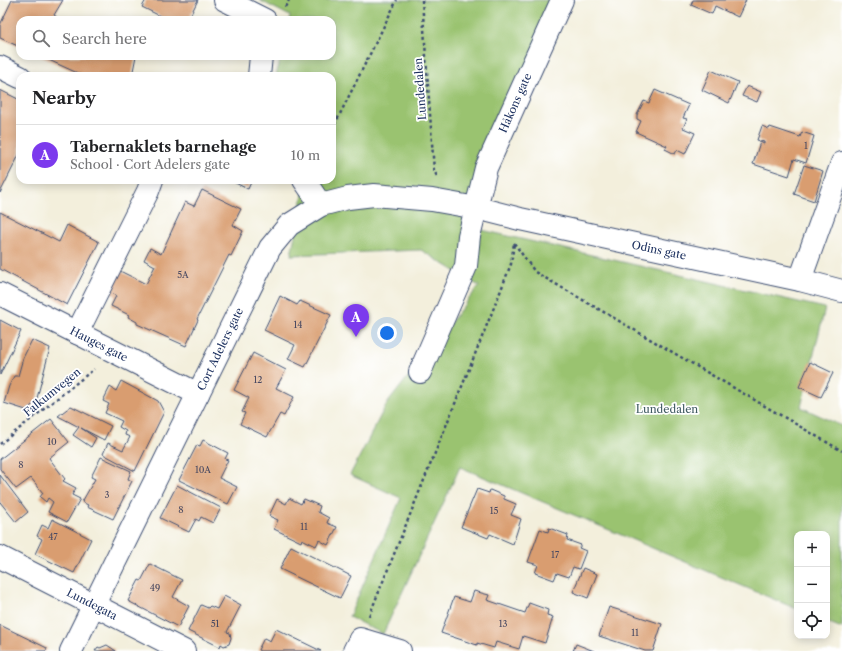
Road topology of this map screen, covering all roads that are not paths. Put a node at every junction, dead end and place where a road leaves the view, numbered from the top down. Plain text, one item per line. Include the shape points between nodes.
1 (225, 0) edge
2 (562, 0) edge
3 (257, 16) edge
4 (261, 60) edge
5 (0, 67) edge
6 (260, 72) edge
7 (16, 75) edge
8 (842, 163) edge
9 (151, 184) edge
10 (307, 184) edge
11 (321, 205) junction
12 (477, 208) junction
13 (800, 280) junction
14 (842, 291) edge
15 (0, 294) edge
16 (77, 333) junction
17 (420, 372) dead end
18 (198, 394) junction
19 (0, 557) edge
20 (94, 604) junction
21 (357, 645) edge
22 (71, 651) edge
23 (184, 651) edge
24 (400, 651) edge

1 - 3 street
2 - 12 street, Håkons gate via 486,168
4 - 6 street
5 - 7 street
8 - 13 street
9 - 16 street
10 - 11 street
11 - 12 street, Cort Adelers gate via 374,195 432,200
11 - 18 street, Cort Adelers gate via 289,225 270,248
12 - 13 street, Odins gate
12 - 17 street, Håkons gate via 469,236 466,266
13 - 14 street, Odins gate
15 - 16 street, Hauges gate
16 - 18 street, Hauges gate
18 - 20 street, Cort Adelers gate
19 - 20 street, Lundegata
20 - 22 street, Cort Adelers gate
20 - 23 street, Lundegata
21 - 24 street

